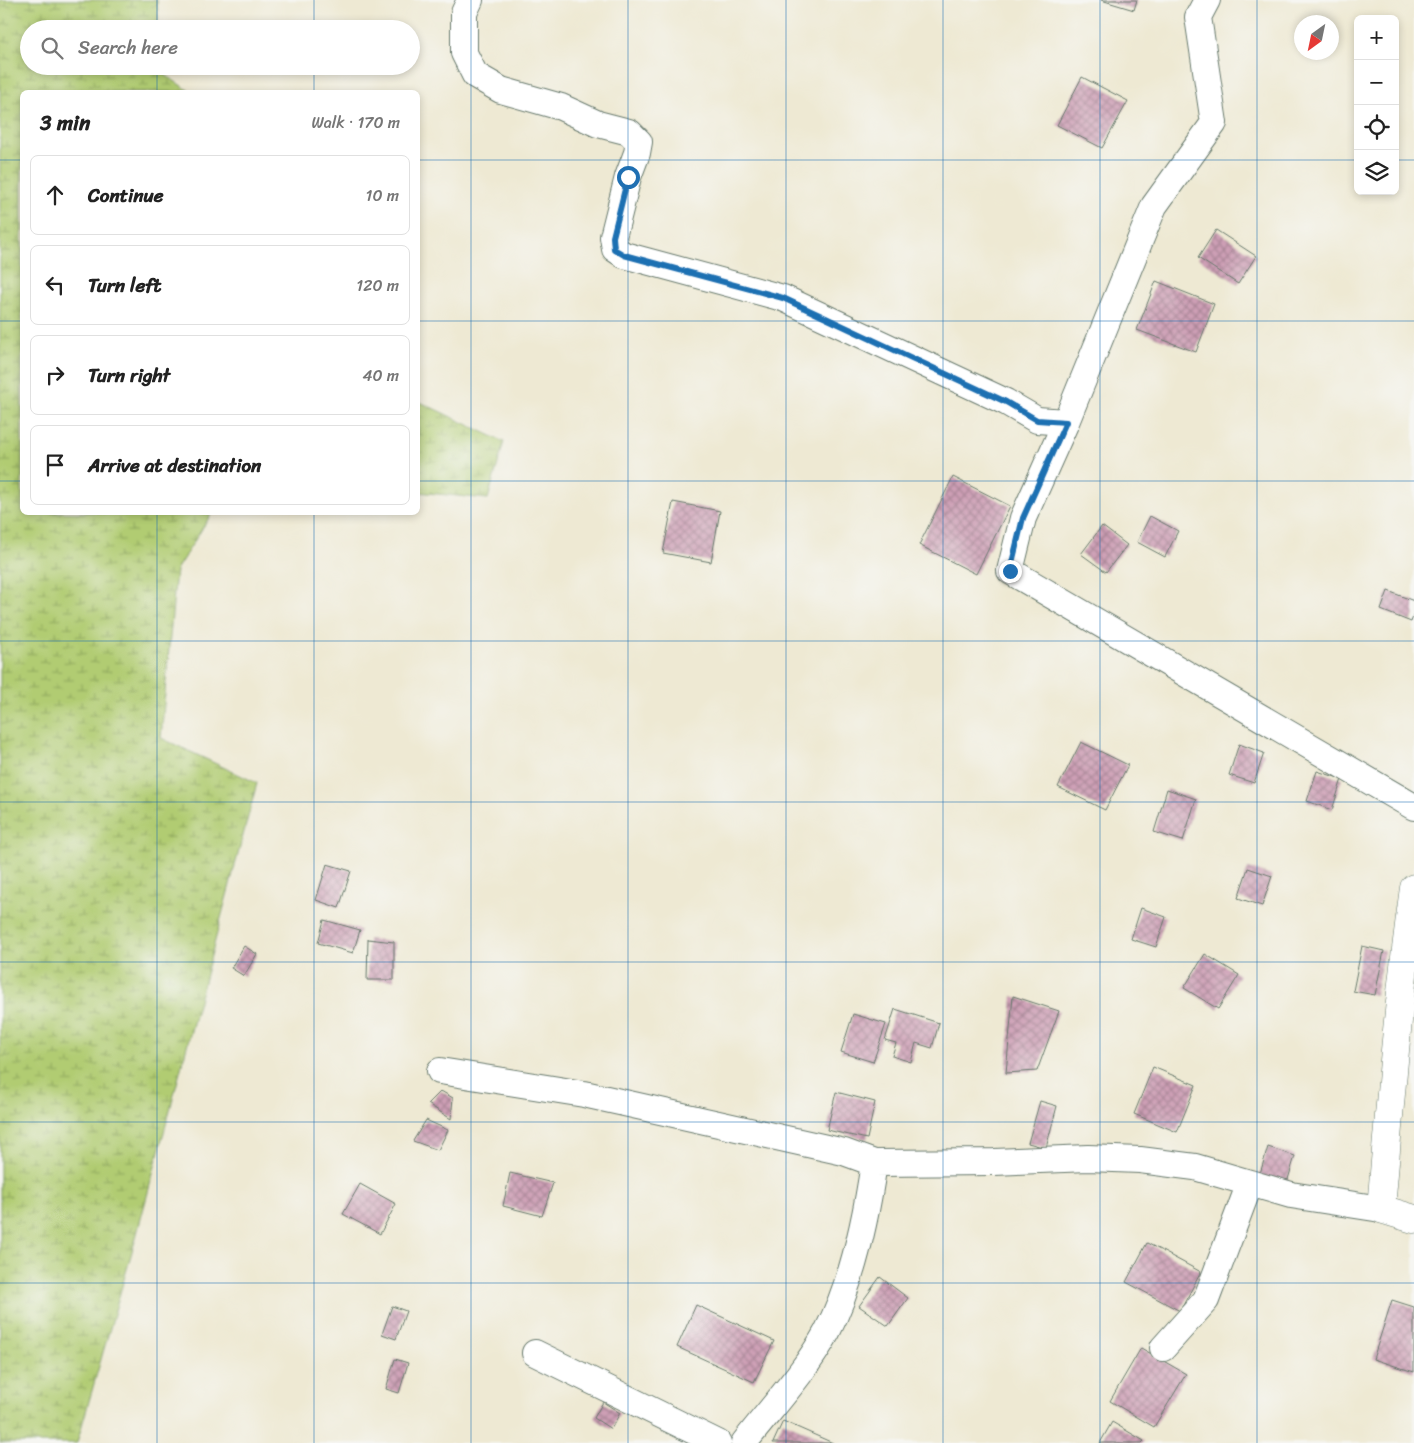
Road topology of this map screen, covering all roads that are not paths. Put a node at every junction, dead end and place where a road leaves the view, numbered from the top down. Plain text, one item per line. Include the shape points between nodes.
1 (470, 0) edge
2 (1207, 0) edge
3 (1066, 422) junction
4 (1414, 807) edge
5 (1414, 888) edge
6 (440, 1071) dead end
7 (874, 1163) junction
8 (1250, 1183) junction
9 (1381, 1209) junction
10 (1414, 1219) edge
11 (1163, 1348) dead end
12 (535, 1353) dead end
13 (718, 1443) edge
14 (744, 1443) edge

1 - 3 street via 464,12 464,53 474,75 501,90 561,107 598,124 629,132 639,142 613,237 614,249 624,255 783,298 1006,402 1037,420
2 - 3 street via 1198,17 1214,123 1154,206
3 - 4 street via 1023,518 1010,571
5 - 9 street via 1404,954
6 - 7 street via 584,1094 844,1152
7 - 8 street via 1088,1158 1140,1160 1195,1167
7 - 14 street via 869,1202 851,1268 830,1325 801,1372
8 - 9 street via 1291,1195
8 - 11 street via 1206,1300
9 - 10 street
12 - 13 street

